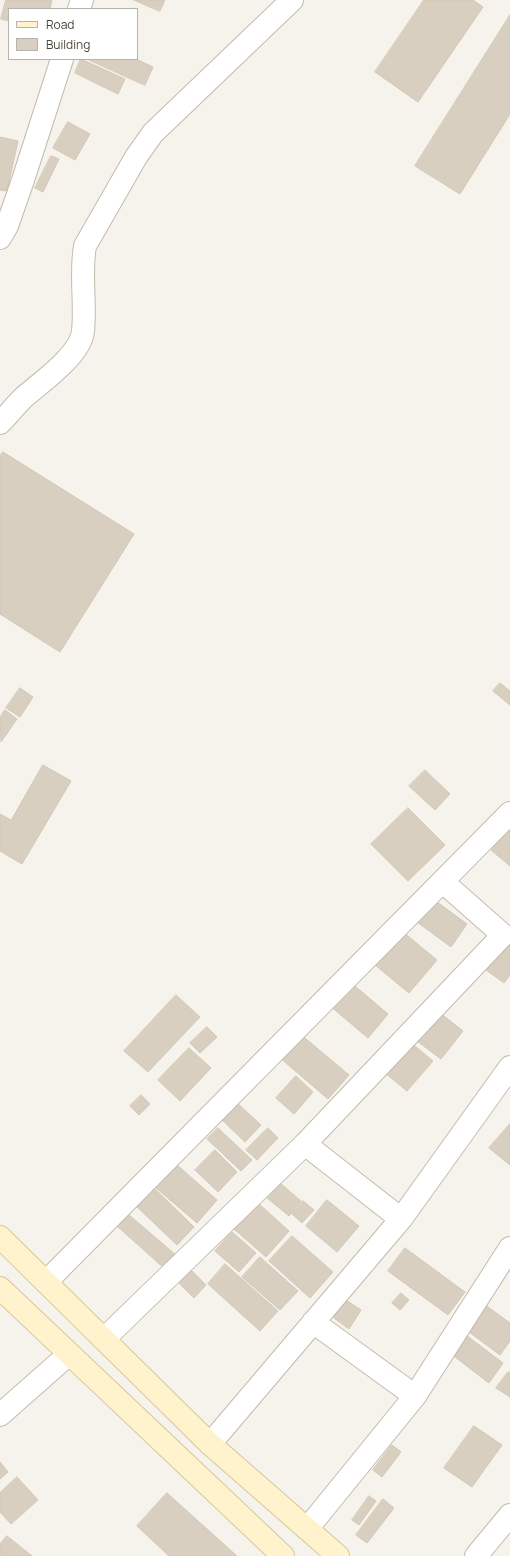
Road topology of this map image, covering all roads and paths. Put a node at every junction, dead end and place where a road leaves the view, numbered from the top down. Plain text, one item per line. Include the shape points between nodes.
1 (292, 0) edge
2 (62, 60) edge
3 (0, 238) edge
4 (0, 423) edge
5 (510, 814) edge
6 (443, 882) junction
7 (510, 1067) edge
8 (305, 1144) junction
9 (401, 1219) junction
10 (0, 1237) edge
11 (510, 1248) edge
12 (46, 1282) junction
13 (0, 1288) edge
14 (312, 1322) junction
15 (104, 1339) junction
16 (69, 1354) junction
17 (415, 1396) junction
18 (0, 1415) edge
19 (210, 1444) junction
20 (510, 1515) edge
21 (307, 1529) junction
22 (282, 1556) edge
23 (338, 1556) edge
24 (476, 1556) edge

1 - 4 street via 153,133 136,157 85,246 82,261 83,333 77,347
2 - 3 street via 24,180
5 - 6 street
6 - 8 street via 503,935
6 - 12 street
7 - 9 street
8 - 9 street
8 - 15 street
9 - 14 street
10 - 12 main road
11 - 17 street
12 - 15 main road
13 - 16 main road
14 - 17 street
14 - 19 street
15 - 19 main road
16 - 18 street
16 - 22 main road
17 - 21 street
19 - 21 main road
20 - 24 street
21 - 23 main road

